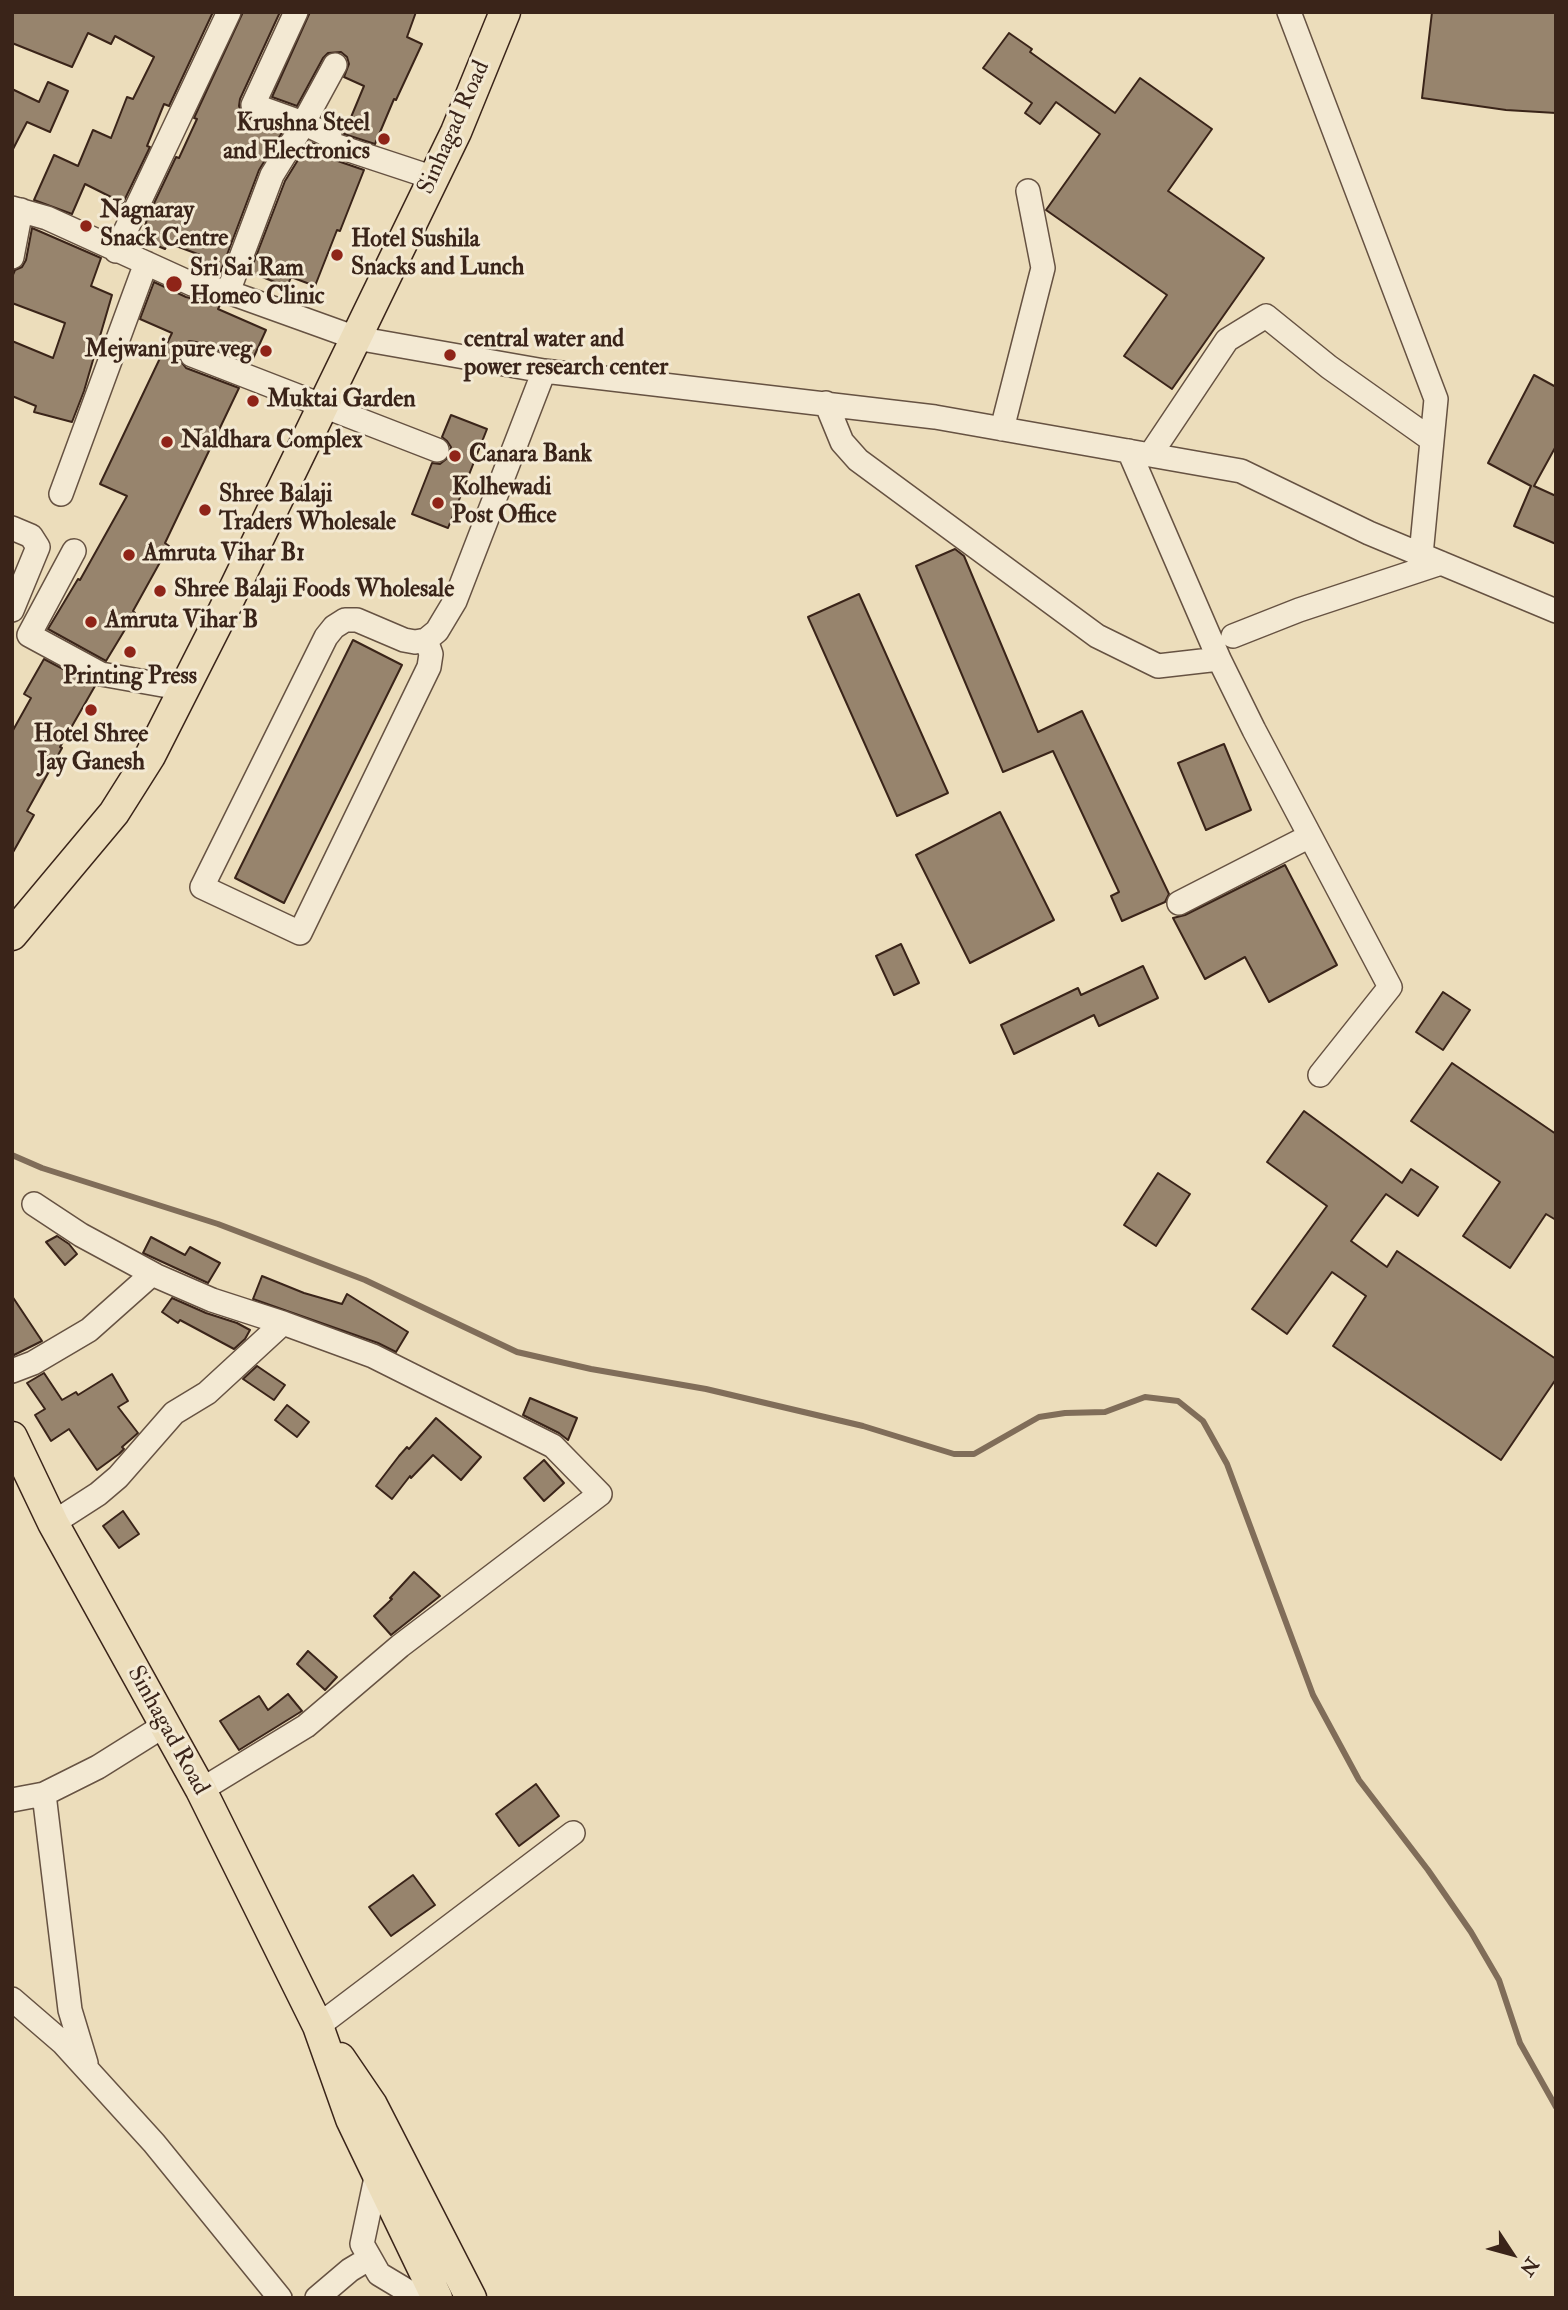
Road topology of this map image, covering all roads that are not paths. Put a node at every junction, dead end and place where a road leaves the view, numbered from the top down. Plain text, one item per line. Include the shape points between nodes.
1 (229, 12) edge
2 (296, 12) edge
3 (505, 12) edge
4 (1289, 12) edge
5 (335, 65) dead end
6 (303, 123) junction
7 (434, 178) junction
8 (1028, 191) dead end
9 (17, 209) edge
10 (117, 251) junction
11 (12, 257) edge
12 (146, 263) junction
13 (228, 292) junction
14 (356, 338) junction
15 (192, 355) dead end
16 (544, 371) junction
17 (826, 403) junction
18 (324, 405) junction
19 (1002, 429) junction
20 (1432, 440) junction
21 (437, 450) dead end
22 (1140, 453) junction
23 (61, 494) dead end
24 (12, 528) edge
25 (74, 551) dead end
26 (1431, 559) junction
27 (12, 610) edge
28 (1556, 611) edge
29 (1233, 636) dead end
30 (426, 640) junction
31 (1220, 659) junction
32 (185, 689) junction
33 (1310, 836) junction
34 (1179, 904) dead end
35 (12, 935) edge
36 (1320, 1076) dead end
37 (34, 1204) dead end
38 (155, 1275) junction
39 (283, 1323) junction
40 (12, 1371) edge
41 (12, 1437) edge
42 (53, 1523) junction
43 (165, 1726) junction
44 (201, 1790) junction
45 (44, 1794) junction
46 (12, 1800) edge
47 (573, 1833) dead end
48 (12, 1999) edge
49 (70, 2010) junction
50 (38, 2021) junction
51 (318, 2026) junction
52 (88, 2070) junction
53 (377, 2173) junction
54 (370, 2258) junction
55 (280, 2298) edge
56 (317, 2298) edge
57 (419, 2298) edge
58 (437, 2298) edge
59 (471, 2298) edge

1 - 10 street
2 - 6 street via 253,105
3 - 7 main road, Sinhagad Road
4 - 20 street via 1436,399
5 - 6 street
6 - 7 street via 330,136 331,144
6 - 13 street via 272,174
7 - 14 main road, Sinhagad Road
8 - 19 street via 1043,268
9 - 10 street
9 - 11 street
10 - 12 street
12 - 13 street via 192,284
12 - 23 street
13 - 14 street
14 - 16 street
14 - 18 main road, Sinhagad Road
15 - 18 street
16 - 17 street
16 - 30 street via 455,601
17 - 19 street
17 - 31 street via 842,442 858,460 1097,636 1158,666
18 - 21 street
18 - 32 main road, Sinhagad Road
19 - 22 street
20 - 22 street via 1266,316 1227,340
20 - 26 street
22 - 26 street via 1241,471
22 - 31 street
24 - 27 street via 31,536 38,547
25 - 32 street via 29,635 101,674
26 - 28 street
26 - 29 street
30 - 30 street via 404,640 357,620 334,627 202,887 300,933 429,667
31 - 33 street
32 - 35 main road, Sinhagad Road via 114,813
33 - 34 street
33 - 36 street via 1390,987
37 - 38 street
38 - 39 street
38 - 40 street via 89,1330
39 - 42 street via 207,1392 174,1413 98,1494
39 - 44 street via 373,1356 553,1447 600,1494 400,1646 306,1726
41 - 42 main road, Sinhagad Road
42 - 43 main road, Sinhagad Road
43 - 44 main road, Sinhagad Road
43 - 45 street
44 - 51 main road, Sinhagad Road
45 - 46 street
45 - 49 street
47 - 51 street
48 - 50 street
49 - 50 street
49 - 52 street
50 - 52 street
51 - 53 main road, Sinhagad Road via 351,2119
51 - 59 main road, Sinhagad Road via 372,2105
52 - 55 street
53 - 54 street via 362,2244
53 - 58 main road, Sinhagad Road
54 - 56 street
54 - 57 street via 379,2274

